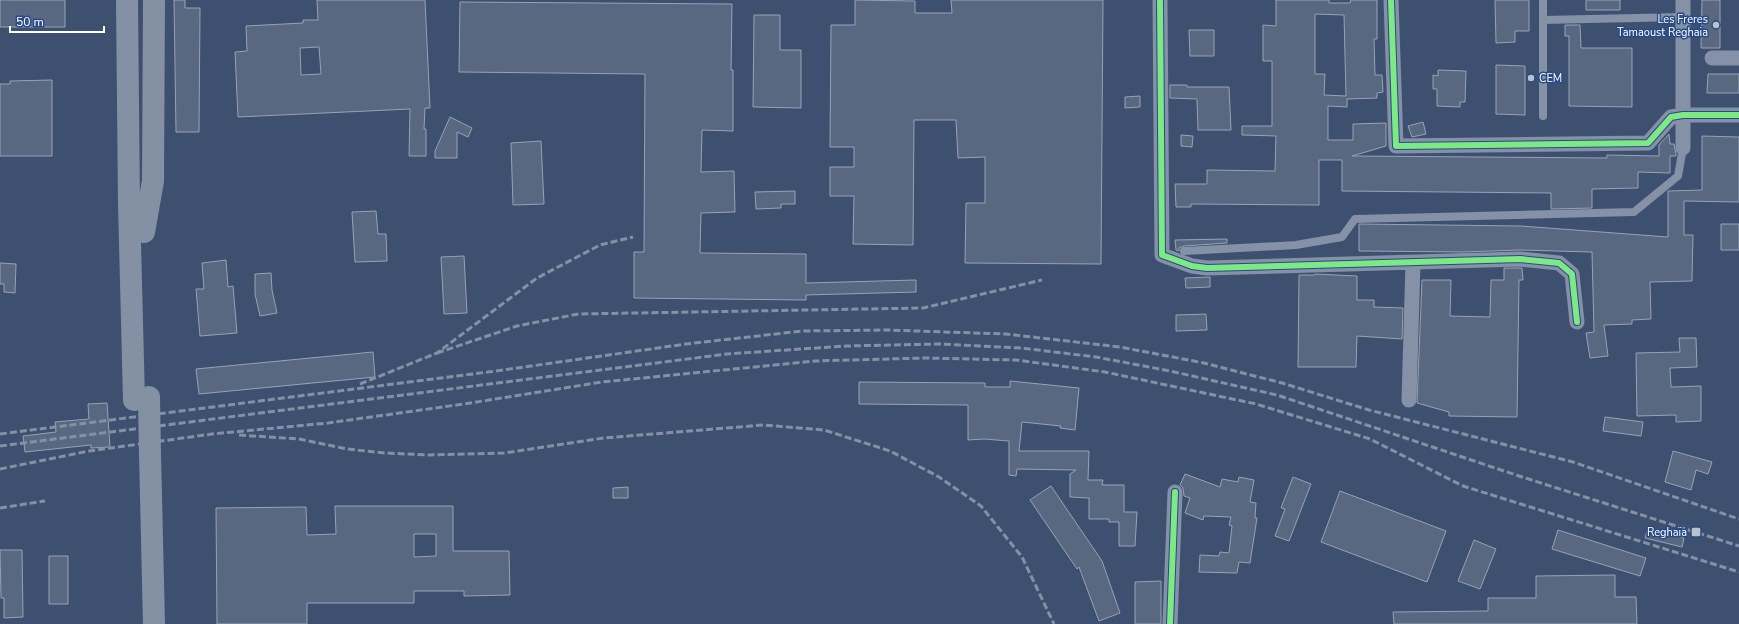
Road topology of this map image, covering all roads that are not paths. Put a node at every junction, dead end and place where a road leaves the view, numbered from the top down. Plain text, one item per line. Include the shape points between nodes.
1 (115, 0) edge
2 (127, 0) edge
3 (142, 0) edge
4 (154, 0) edge
5 (1160, 0) edge
6 (1391, 0) edge
7 (1543, 0) edge
8 (1683, 0) edge
9 (1683, 17) junction
10 (1542, 20) junction
11 (1712, 58) dead end
12 (1739, 58) edge
13 (136, 111) junction
14 (1683, 115) junction
15 (1739, 115) edge
16 (1543, 116) dead end
17 (1683, 148) joint
18 (137, 237) junction
19 (1184, 251) dead end
20 (1413, 263) junction
21 (1577, 322) dead end
22 (1409, 400) dead end
23 (143, 454) junction
24 (1175, 492) dead end
25 (140, 624) edge
26 (154, 624) edge
27 (1170, 624) edge

1 - 18 highway via 118,172
2 - 13 highway
3 - 13 highway
4 - 18 highway via 153,180
5 - 20 street via 1162,255 1192,266 1207,268
6 - 14 street via 1396,146 1648,143 1670,117
7 - 10 lane
8 - 9 street
9 - 10 lane
9 - 14 street
10 - 16 lane
11 - 12 street
13 - 18 highway
14 - 15 street
14 - 17 street
17 - 19 lane via 1678,176 1634,212 1355,219 1342,237 1296,246
18 - 23 highway, bridge
20 - 21 street via 1520,259 1559,263 1572,274
20 - 22 street
23 - 25 highway
23 - 26 highway
24 - 27 street

